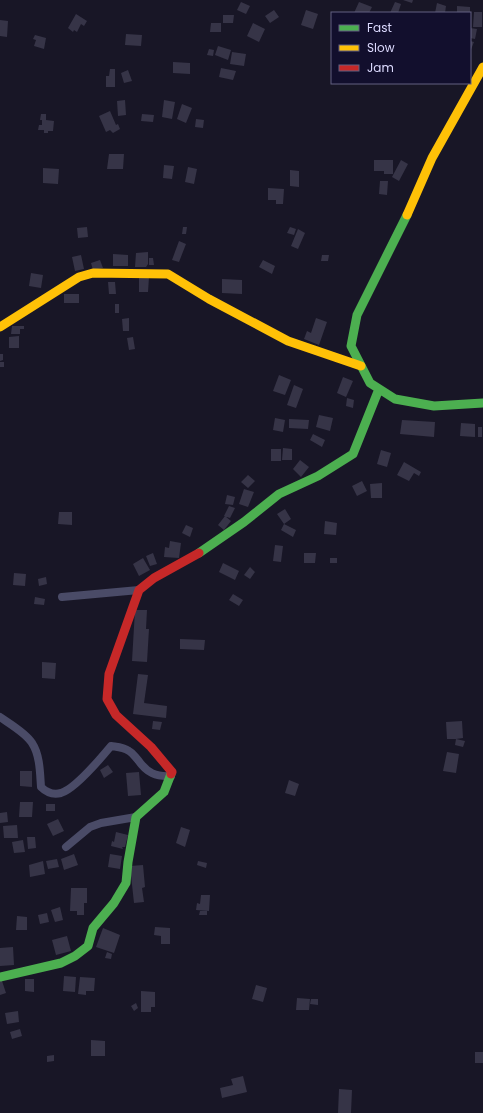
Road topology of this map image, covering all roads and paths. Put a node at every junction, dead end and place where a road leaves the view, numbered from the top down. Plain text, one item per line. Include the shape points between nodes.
1 (483, 67) edge
2 (0, 327) edge
3 (361, 366) junction
4 (379, 389) junction
5 (483, 403) edge
6 (138, 590) junction
7 (62, 597) dead end
8 (0, 717) edge
9 (170, 776) junction
10 (136, 818) junction
11 (66, 847) dead end
12 (0, 977) edge

1 - 3 street via 432,158 357,315 351,346
2 - 3 street via 79,277 93,273 168,274 288,341
3 - 4 street via 370,383
4 - 5 street via 395,399 434,406
4 - 6 street via 353,454 318,476 279,494 206,549 154,578
6 - 7 street
6 - 9 street via 109,674 107,699 116,715 164,761 172,772
8 - 9 street via 32,743 37,756 41,787 47,793 60,793 70,788 111,746 131,751 151,773 159,777
9 - 10 street via 164,792
10 - 11 street via 90,827
10 - 12 street via 126,882 114,903 93,928 88,946 61,963

